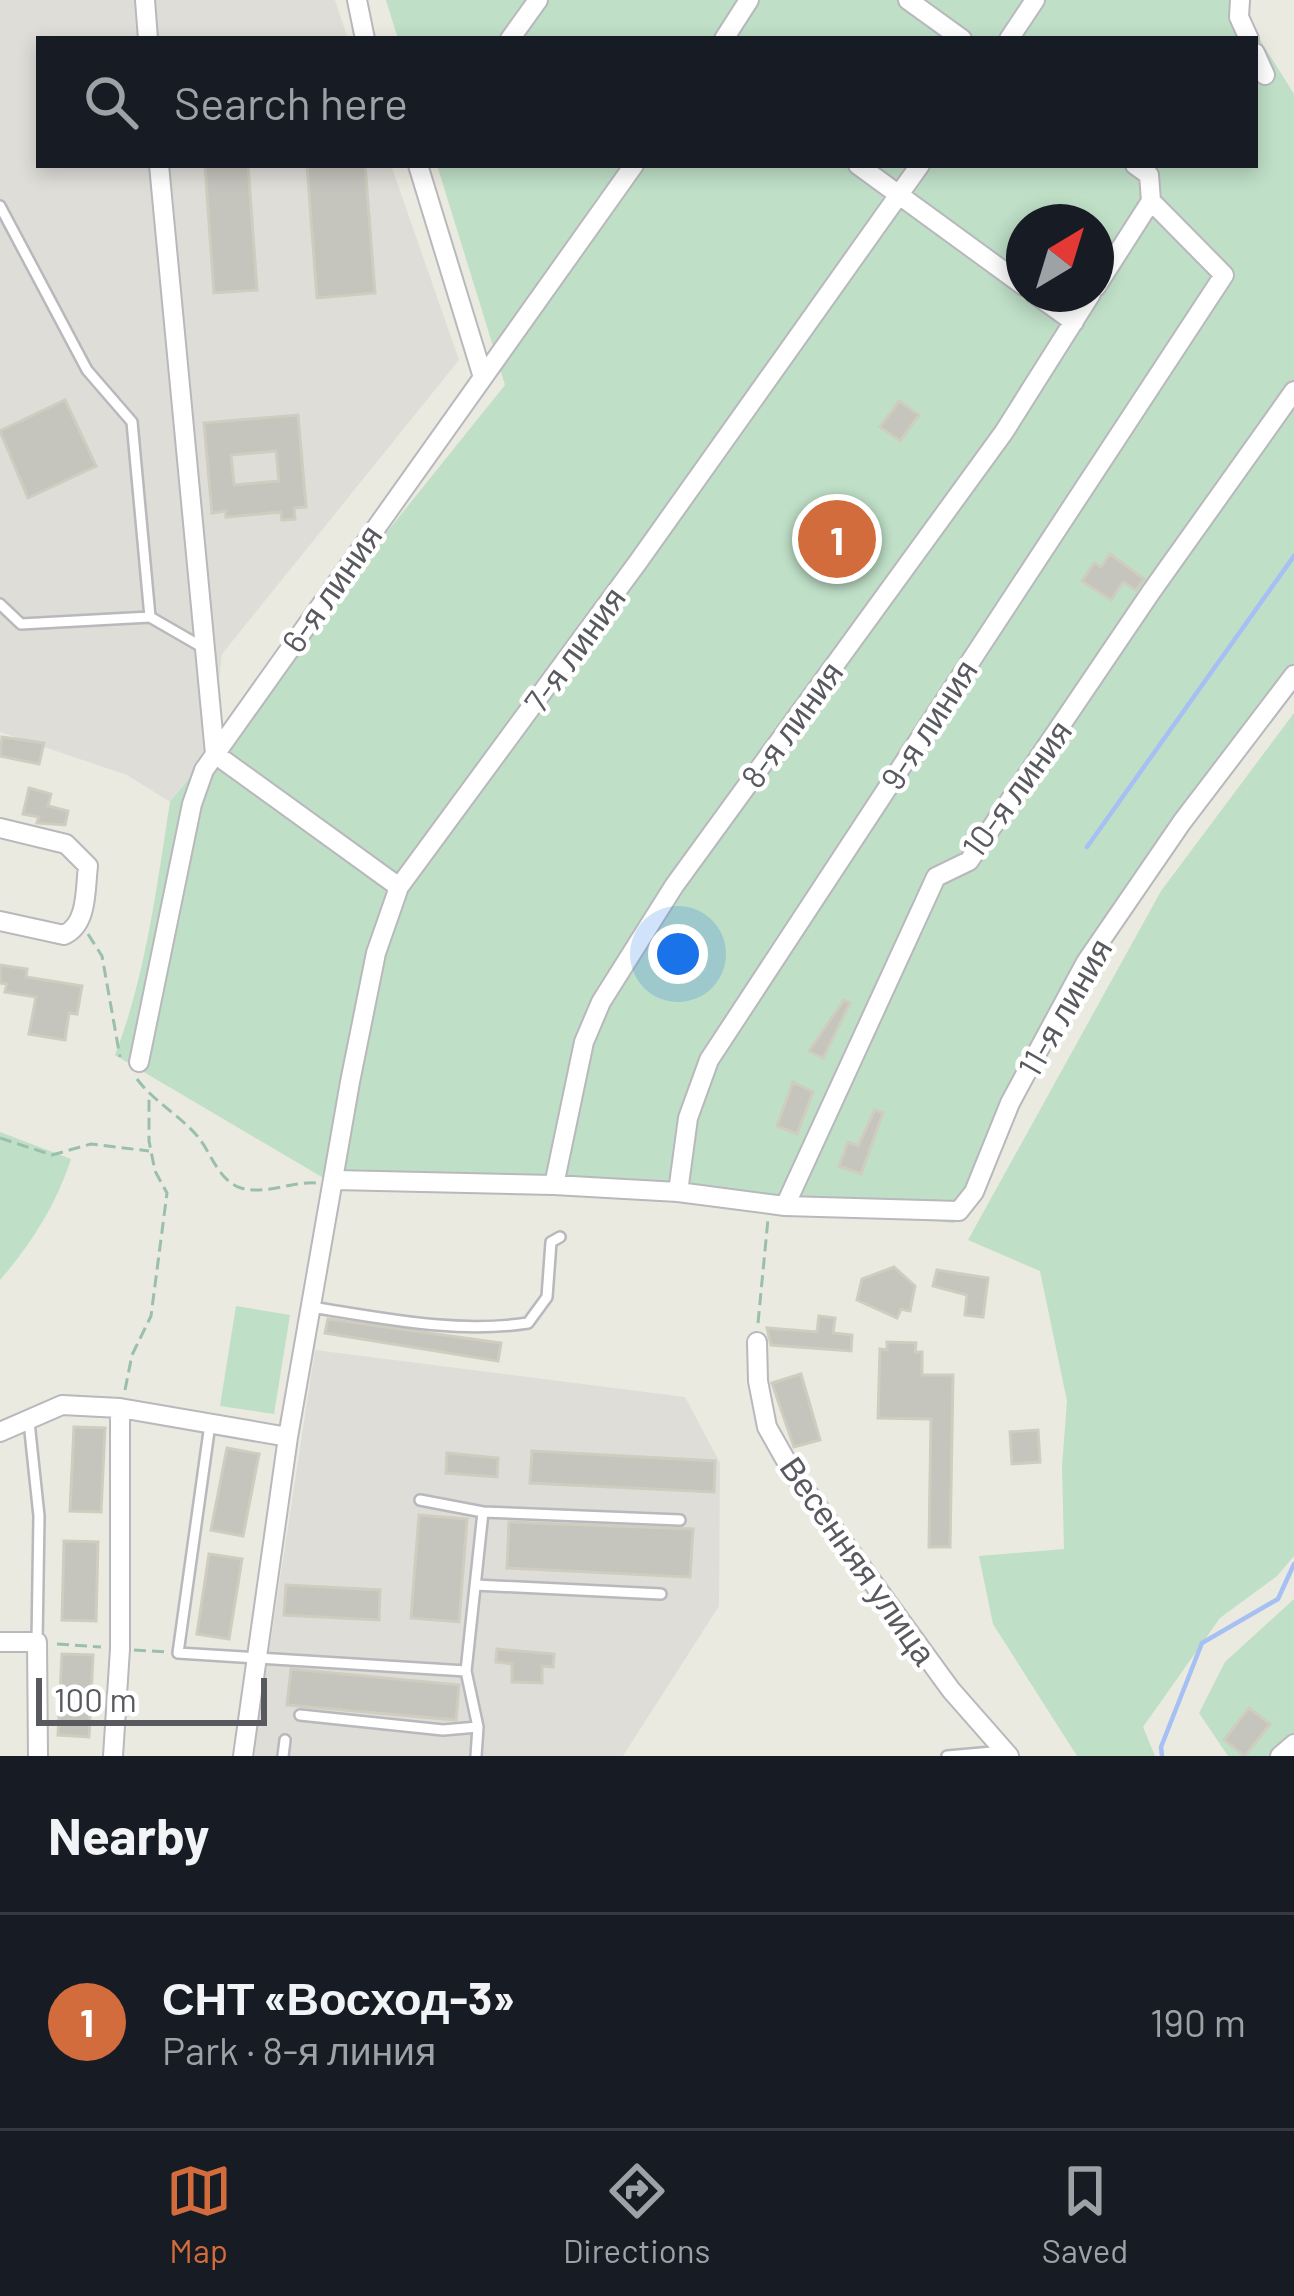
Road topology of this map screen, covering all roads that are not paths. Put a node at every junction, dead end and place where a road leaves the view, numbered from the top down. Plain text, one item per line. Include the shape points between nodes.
1 (145, 0) edge
2 (357, 0) edge
3 (538, 0) edge
4 (749, 0) edge
5 (908, 0) edge
6 (1035, 0) edge
7 (1240, 0) edge
8 (148, 36) edge
9 (364, 36) edge
10 (512, 36) edge
11 (726, 36) edge
12 (958, 36) edge
13 (1011, 36) edge
14 (1248, 36) edge
15 (1258, 59) edge
16 (1265, 75) dead end
17 (159, 168) edge
18 (419, 168) edge
19 (632, 168) edge
20 (862, 168) edge
21 (918, 168) edge
22 (1139, 168) edge
23 (899, 194) junction
24 (1151, 201) junction
25 (0, 206) edge
26 (1114, 259) edge
27 (1006, 273) edge
28 (1059, 312) edge
29 (1080, 312) edge
30 (1073, 322) junction
31 (482, 374) junction
32 (1294, 391) edge
33 (0, 604) edge
34 (150, 617) junction
35 (202, 647) junction
36 (1294, 675) edge
37 (214, 754) junction
38 (0, 828) edge
39 (399, 887) junction
40 (0, 921) edge
41 (139, 1062) dead end
42 (554, 1184) junction
43 (333, 1185) junction
44 (678, 1192) junction
45 (777, 1209) junction
46 (560, 1237) dead end
47 (311, 1306) junction
48 (757, 1342) road end
49 (120, 1408) junction
50 (29, 1421) junction
51 (211, 1424) junction
52 (0, 1432) edge
53 (288, 1437) junction
54 (420, 1500) dead end
55 (483, 1512) junction
56 (680, 1520) dead end
57 (475, 1585) junction
58 (662, 1594) dead end
59 (0, 1642) edge
60 (37, 1642) junction
61 (256, 1660) junction
62 (466, 1671) junction
63 (300, 1715) dead end
64 (478, 1727) junction
65 (285, 1740) dead end
66 (1294, 1744) edge
67 (1006, 1753) edge
68 (38, 1756) edge
69 (112, 1756) edge
70 (242, 1756) edge
71 (283, 1756) edge
72 (476, 1756) edge
73 (946, 1756) edge
74 (1280, 1756) edge

1 - 8 street
2 - 9 street
3 - 10 street
4 - 11 street
5 - 12 street
6 - 13 street
7 - 14 street
15 - 16 street
17 - 35 street
18 - 31 street
19 - 31 street, 6-я линия
20 - 23 street
21 - 23 street, 7-я линия
22 - 24 street via 1149,176
23 - 27 street
23 - 39 street, 7-я линия
24 - 26 street, 8-я линия
24 - 44 street, 9-я линия via 1224,275 709,1060 688,1118
25 - 34 lane via 87,370 131,422
28 - 30 street
29 - 30 street, 8-я линия
30 - 42 street, 8-я линия via 1004,432 674,886 601,1003 584,1042
31 - 37 street, 6-я линия
32 - 45 street, 10-я линия via 969,861 936,877
33 - 34 lane via 21,625
34 - 35 lane
35 - 37 street
36 - 45 street, 11-я линия via 1086,962 959,1210
37 - 39 street
37 - 41 street, 6-я линия via 192,804
38 - 40 street via 66,844 88,866 80,922 64,935
39 - 43 street, 7-я линия via 376,953
42 - 43 street
42 - 44 street
43 - 47 street, 7-я линия
44 - 45 street
46 - 47 lane via 551,1242 547,1297 528,1323 430,1324
47 - 53 street, 7-я линия
48 - 67 street, Весенняя улица via 767,1427 793,1473
49 - 50 street via 62,1405
49 - 51 street
49 - 69 street
50 - 52 street
50 - 60 lane via 40,1516
51 - 53 street
51 - 61 lane via 178,1653
53 - 61 street, 7-я линия
54 - 55 lane
55 - 56 lane
55 - 57 lane
57 - 58 lane
57 - 62 lane
59 - 60 street
60 - 68 street
61 - 62 lane
61 - 70 street, 7-я линия
62 - 64 lane
63 - 64 lane
64 - 72 lane
65 - 71 lane
66 - 74 street
67 - 73 lane

